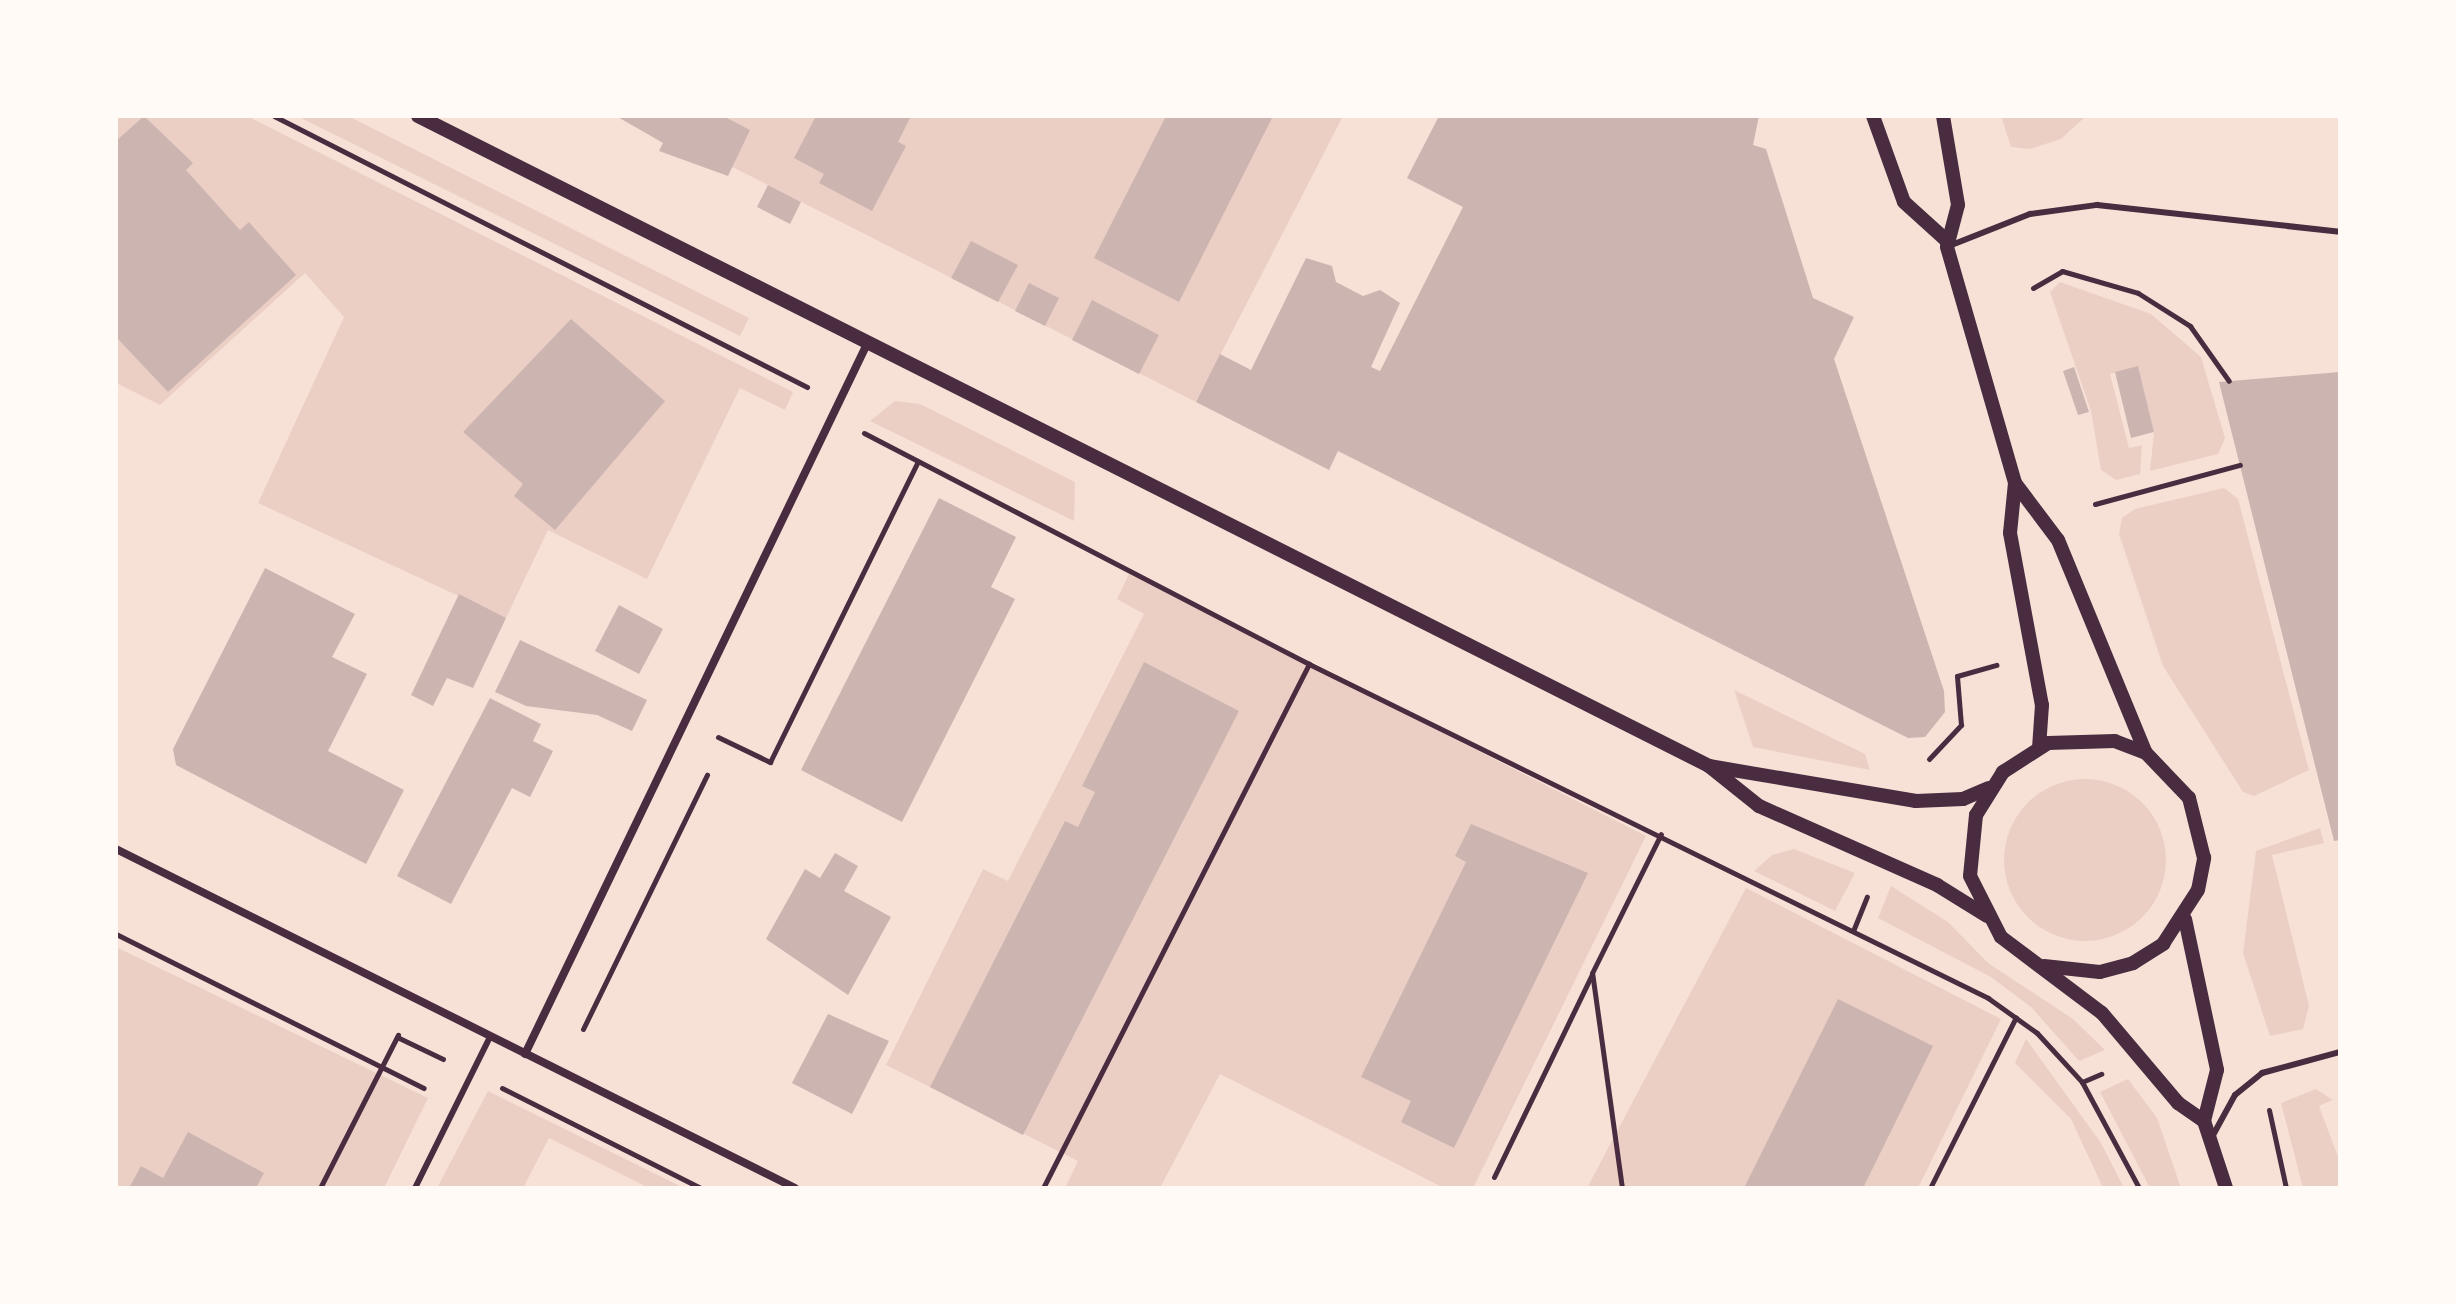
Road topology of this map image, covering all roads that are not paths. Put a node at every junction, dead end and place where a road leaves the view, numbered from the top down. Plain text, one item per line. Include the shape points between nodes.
1 (418, 116) edge
2 (1873, 116) edge
3 (1943, 116) edge
4 (2340, 232) edge
5 (1947, 243) junction
6 (868, 342) junction
7 (2015, 483) junction
8 (2039, 748) junction
9 (2146, 753) junction
10 (1709, 766) junction
11 (1989, 788) junction
12 (116, 849) edge
13 (1987, 916) junction
14 (2185, 919) junction
15 (2044, 966) junction
16 (490, 1037) junction
17 (2340, 1052) edge
18 (525, 1054) junction
19 (2204, 1121) junction
20 (2211, 1141) junction
21 (415, 1188) edge
22 (795, 1188) edge
23 (2226, 1188) edge

1 - 6 street
2 - 5 street via 1904,202
3 - 5 street via 1958,205
4 - 5 lane via 2097,205 2030,214
5 - 7 street
6 - 10 street
6 - 18 street
7 - 8 street via 2010,533 2042,705
7 - 9 street via 2058,540
8 - 9 street via 2081,737
8 - 11 street
9 - 14 street via 2189,798 2200,828 2204,858
10 - 11 street via 1916,801 1963,799
10 - 13 street via 1759,806 1937,885
11 - 13 street via 1969,845 1970,876
12 - 16 street
13 - 15 street via 2001,937
14 - 15 street via 2133,963 2100,972
14 - 19 street via 2217,1070
15 - 19 street via 2113,1025 2178,1103
16 - 18 street
16 - 21 lane
17 - 20 lane via 2262,1073 2235,1095
18 - 22 street
19 - 20 street
20 - 23 street

